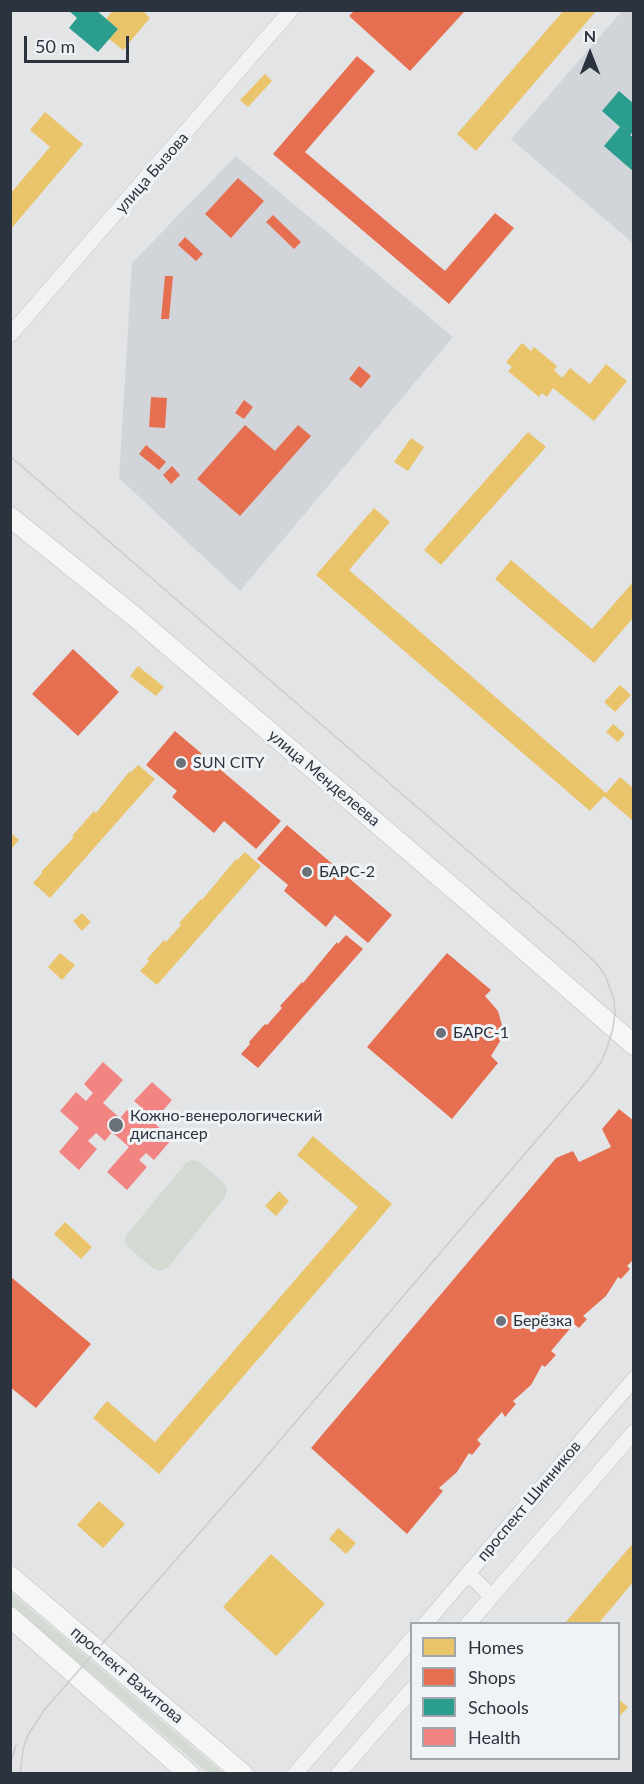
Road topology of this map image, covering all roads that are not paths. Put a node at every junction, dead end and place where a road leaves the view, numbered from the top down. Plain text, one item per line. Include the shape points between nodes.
1 (291, 10) edge
2 (10, 335) edge
3 (10, 517) edge
4 (633, 1045) edge
5 (633, 1379) edge
6 (633, 1432) edge
7 (10, 1576) edge
8 (465, 1577) junction
9 (490, 1598) junction
10 (10, 1617) edge
11 (426, 1622) edge
12 (469, 1622) edge
13 (410, 1641) edge
14 (410, 1690) edge
15 (189, 1773) edge
16 (243, 1773) edge
17 (295, 1773) edge
18 (338, 1773) edge

1 - 2 street, улица Бызова
3 - 4 main road, улица Менделеева via 135,617
5 - 8 street, проспект Шинников
6 - 9 street, проспект Шинников
7 - 16 main road, проспект Вахитова
8 - 9 street via 474,1579
8 - 11 street, проспект Шинников
9 - 12 street, проспект Шинников
10 - 15 main road, проспект Вахитова
13 - 17 street
14 - 18 street

